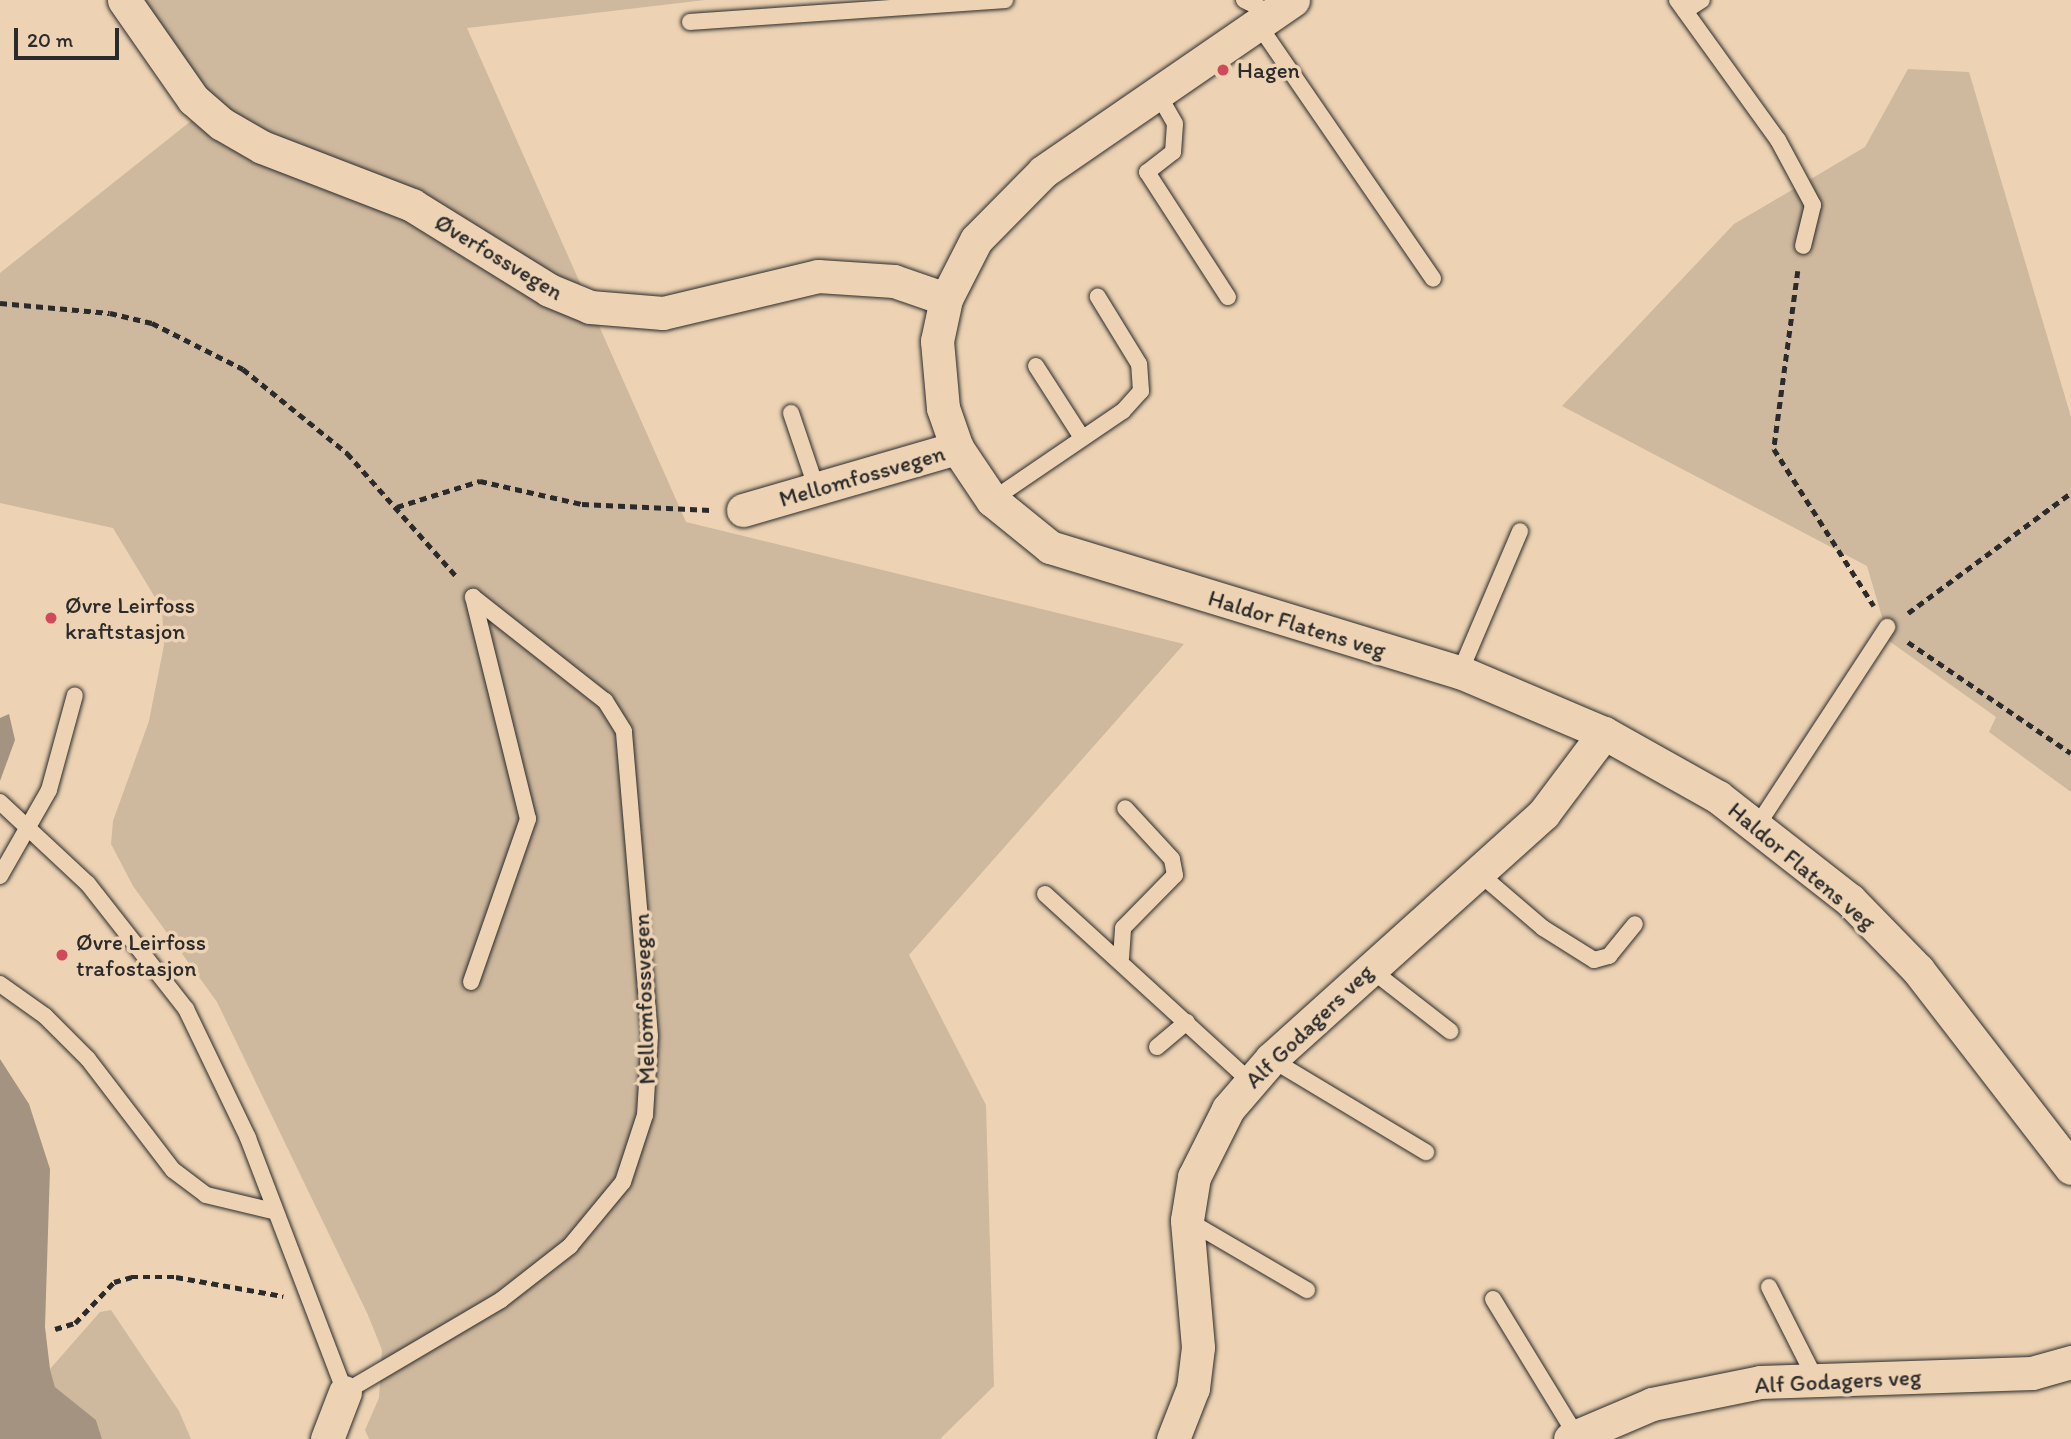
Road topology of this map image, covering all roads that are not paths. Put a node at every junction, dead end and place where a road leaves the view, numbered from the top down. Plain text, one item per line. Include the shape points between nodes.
1 (124, 0) edge
2 (1005, 0) edge
3 (1702, 0) edge
4 (1681, 5) edge
5 (1267, 9) edge
6 (690, 22) dead end
7 (1158, 94) junction
8 (1803, 246) road end
9 (1433, 279) dead end
10 (1098, 297) dead end
11 (1227, 297) dead end
12 (946, 299) junction
13 (1035, 366) dead end
14 (791, 413) dead end
15 (1081, 436) junction
16 (957, 448) junction
17 (817, 490) junction
18 (992, 500) junction
19 (743, 510) road end
20 (1520, 531) dead end
21 (1887, 627) road end
22 (1460, 672) junction
23 (75, 695) dead end
24 (1604, 733) junction
25 (0, 802) edge
26 (1125, 808) dead end
27 (1757, 826) junction
28 (28, 829) junction
29 (1480, 874) junction
30 (0, 876) edge
31 (1045, 894) dead end
32 (1635, 924) dead end
33 (1121, 958) junction
34 (1369, 968) junction
35 (471, 982) dead end
36 (0, 984) edge
37 (1187, 1022) junction
38 (1450, 1031) dead end
39 (1157, 1047) dead end
40 (1260, 1070) junction
41 (1426, 1152) dead end
42 (2071, 1168) edge
43 (273, 1211) junction
44 (1187, 1220) junction
45 (1769, 1287) dead end
46 (1307, 1290) dead end
47 (1493, 1299) dead end
48 (2071, 1362) edge
49 (1816, 1380) junction
50 (345, 1392) junction
51 (1573, 1437) edge
52 (327, 1439) edge
53 (1173, 1439) edge

1 - 12 street, Øverfossvegen via 193,99 222,124 262,147 412,205 549,290 590,307 663,313 818,276 894,281
2 - 6 lane
3 - 4 lane
4 - 8 lane via 1778,140 1813,205
5 - 7 street, Haldor Flatens veg
5 - 9 lane, Haldor Flatens veg
7 - 11 lane via 1175,124 1173,152 1147,172
7 - 12 street, Haldor Flatens veg via 1015,194 976,240
10 - 15 lane via 1139,364 1141,391 1123,411
12 - 16 street, Haldor Flatens veg via 938,375
13 - 15 lane
14 - 17 lane
15 - 18 lane
16 - 17 street, Mellomfossvegen
16 - 18 street, Haldor Flatens veg
17 - 19 street, Mellomfossvegen
18 - 22 street, Haldor Flatens veg via 1050,547
20 - 22 lane
21 - 27 lane
22 - 24 street, Haldor Flatens veg
23 - 28 lane via 65,744
24 - 27 street, Haldor Flatens veg via 1659,760
24 - 29 street, Alf Godagers veg via 1544,813
25 - 28 lane
26 - 33 lane via 1172,859 1175,875 1123,928
27 - 42 street, Haldor Flatens veg via 1850,900 1918,970
28 - 30 lane
28 - 43 lane via 88,884 186,1009 248,1138
29 - 32 lane via 1543,928 1594,960 1609,956
29 - 34 street, Alf Godagers veg
31 - 33 lane via 1102,951
33 - 37 lane
34 - 38 lane
34 - 40 street, Alf Godagers veg
35 - 50 lane, Mellomfossvegen via 528,819 474,597 605,701 624,731 650,1036 645,1115 623,1182 570,1246 500,1300
36 - 43 lane via 45,1016 88,1059 173,1170 206,1195
37 - 39 lane
37 - 40 lane
40 - 41 lane
40 - 44 street, Alf Godagers veg via 1210,1139 1194,1177
43 - 50 lane
44 - 46 lane
44 - 53 street, Alf Godagers veg via 1198,1347 1193,1388
45 - 49 lane
47 - 51 lane
48 - 49 street, Alf Godagers veg via 2032,1373
49 - 51 street, Alf Godagers veg via 1760,1382 1652,1404
50 - 52 street

